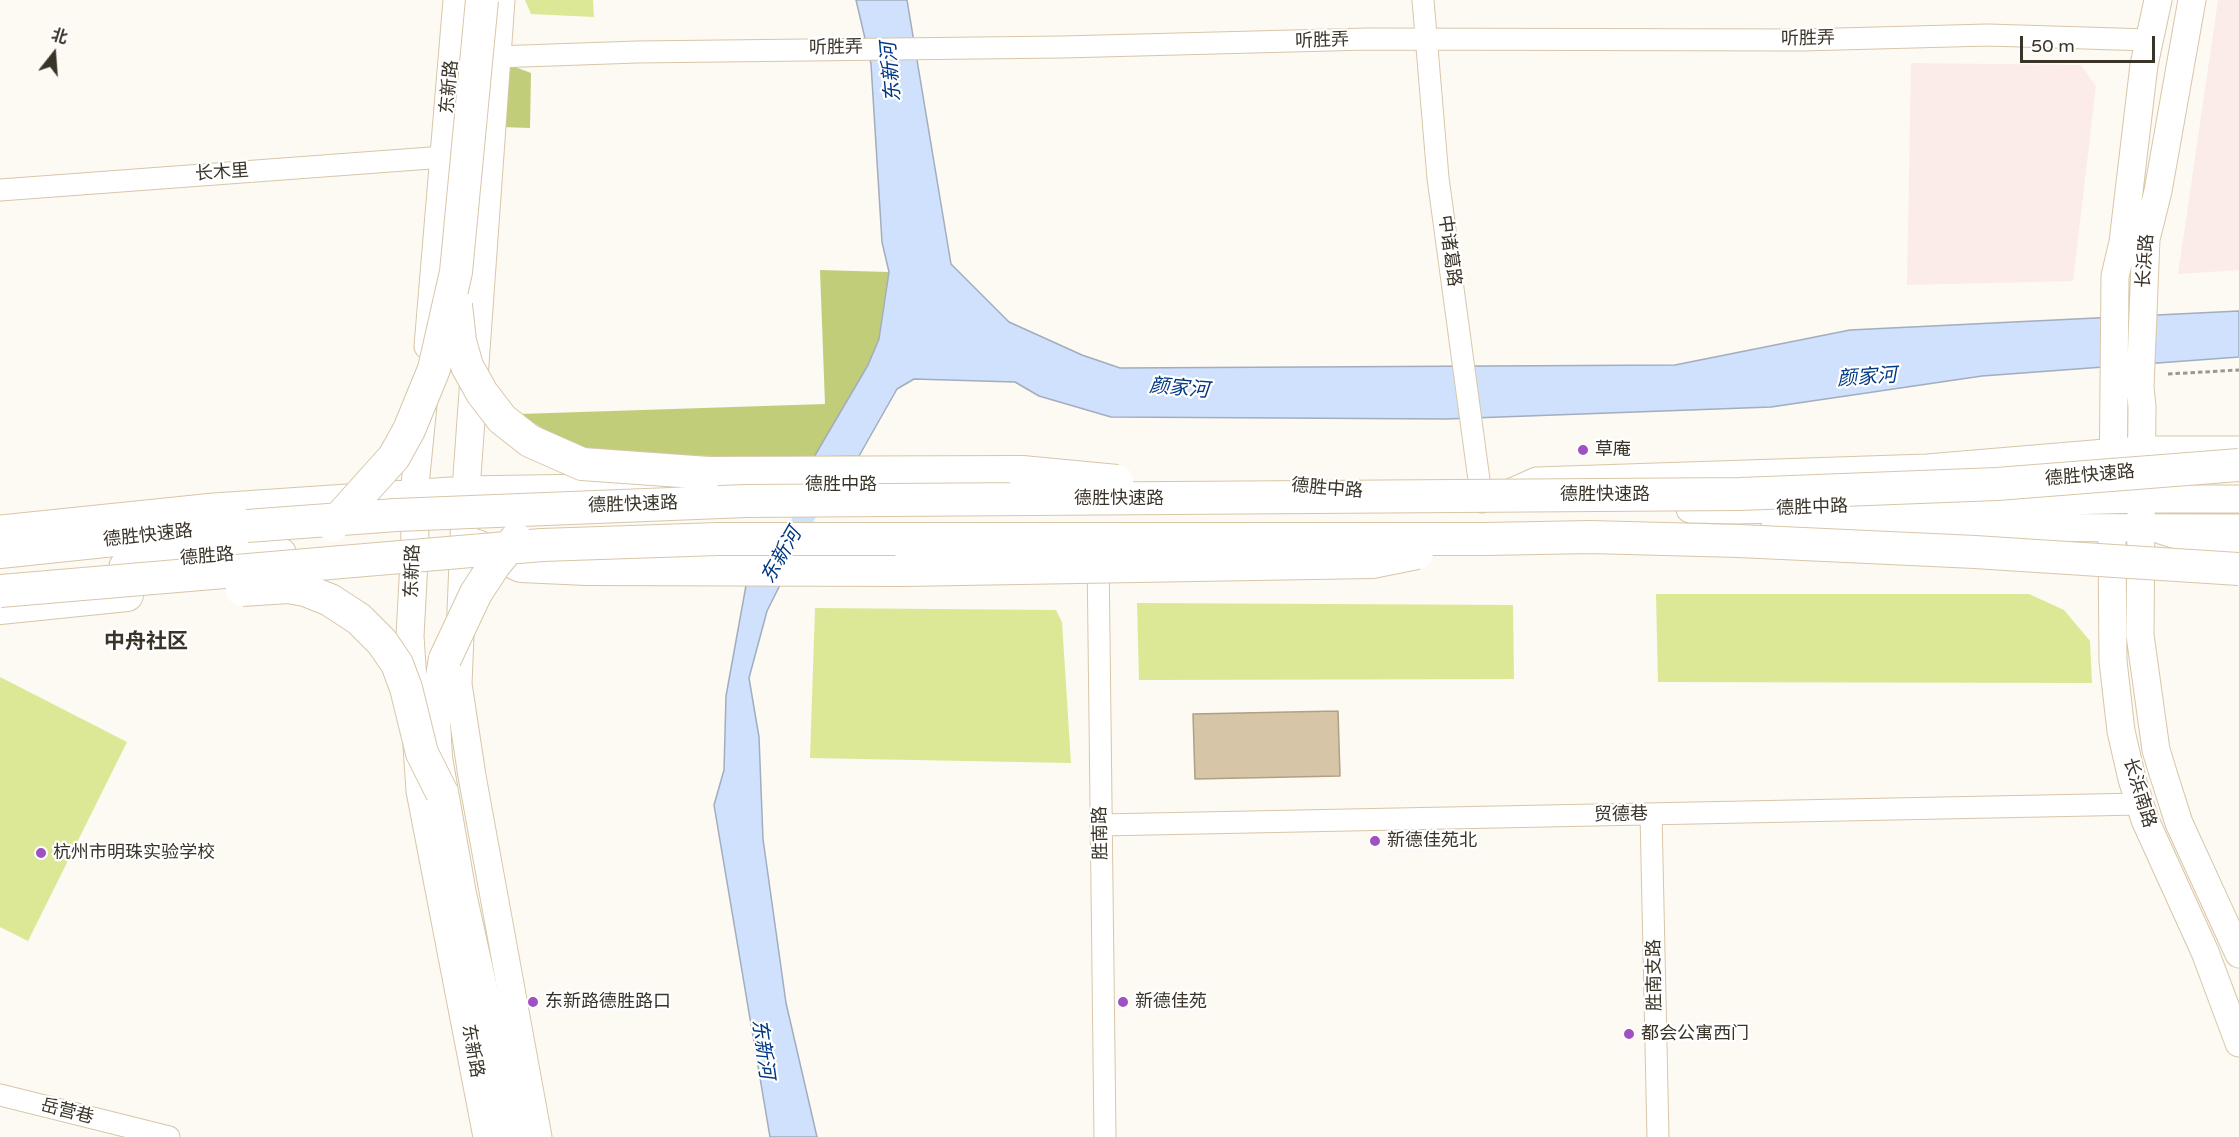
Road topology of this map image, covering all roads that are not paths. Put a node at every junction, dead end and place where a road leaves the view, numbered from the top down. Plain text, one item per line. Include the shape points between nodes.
1 (457, 0) edge
2 (482, 0) edge
3 (501, 0) edge
4 (1423, 0) edge
5 (2158, 0) edge
6 (2192, 0) edge
7 (1428, 40) junction
8 (2149, 40) junction
9 (495, 57) junction
10 (444, 157) junction
11 (0, 190) edge
12 (456, 272) junction
13 (2141, 447) junction
14 (2239, 447) edge
15 (2114, 449) junction
16 (2239, 465) edge
17 (708, 473) junction
18 (466, 489) junction
19 (414, 495) junction
20 (1280, 498) junction
21 (2140, 499) junction
22 (2239, 499) edge
23 (2113, 500) junction
24 (1482, 502) junction
25 (2112, 527) junction
26 (2140, 527) junction
27 (2239, 528) edge
28 (0, 529) edge
29 (1098, 529) junction
30 (1486, 539) junction
31 (466, 540) junction
32 (415, 543) junction
33 (2239, 546) edge
34 (0, 552) edge
35 (2239, 569) edge
36 (0, 581) edge
37 (184, 590) junction
38 (0, 591) edge
39 (0, 608) edge
40 (442, 793) junction
41 (2140, 804) junction
42 (1651, 814) junction
43 (1101, 825) junction
44 (2239, 954) edge
45 (2239, 1043) edge
46 (0, 1095) edge
47 (169, 1137) edge
48 (487, 1137) edge
49 (511, 1137) edge
50 (538, 1137) edge
51 (1105, 1137) edge
52 (1658, 1137) edge

1 - 10 main road, 东新路
2 - 12 highway, bridge
3 - 9 main road
4 - 7 street, 中诸葛路
5 - 8 main road, 长浜路
6 - 13 main road, 长浜路 via 2146,239
7 - 8 street, 听胜弄 via 1802,40 1988,35
7 - 9 street, 听胜弄
7 - 24 street, 中诸葛路 via 1438,178
8 - 15 main road, 长浜路 via 2123,242 2115,276
9 - 18 main road
10 - 11 street, 长木里
10 - 19 main road, 东新路
12 - 17 highway, bridge via 457,321 467,366 502,419 530,441 582,464
12 - 37 highway, bridge via 434,369 409,430 377,479 338,522 299,546
13 - 14 street
13 - 15 street
13 - 21 main road, 长浜路
15 - 23 main road, 长浜路
15 - 24 street via 1927,465 1536,478
16 - 20 highway, 德胜快速路, bridge via 1997,484 1740,494
17 - 20 highway, bridge via 1022,472
17 - 40 highway, bridge via 600,498 547,517 516,539 495,564 457,628 445,658 434,722
18 - 19 main road, 德胜中路
18 - 24 main road, 德胜中路 via 1257,482
18 - 31 main road
19 - 28 main road via 214,507
19 - 32 main road, 东新路
20 - 34 highway, 德胜快速路, bridge via 746,501 553,507 247,526
21 - 22 main road, 德胜中路
21 - 23 main road, 德胜中路
21 - 26 main road, 长浜路
23 - 24 main road, 德胜中路 via 1739,510
23 - 25 main road, 长浜路
25 - 26 main road, 德胜中路
25 - 29 main road, 德胜中路 via 1487,525
25 - 41 main road, 长浜南路 via 2116,695
26 - 27 main road, 德胜中路
26 - 33 street via 2196,544
26 - 44 main road, 长浜南路 via 2140,635 2156,750 2179,824
29 - 31 main road, 德胜中路 via 584,533
29 - 43 street, 胜南路
30 - 31 highway, bridge via 1372,562 902,570 520,566
30 - 35 highway, 德胜快速路, bridge via 1590,537 1845,545
30 - 38 highway, 德胜快速路, bridge via 718,540 542,545
31 - 32 main road, 德胜中路
31 - 50 main road via 458,684
32 - 36 main road, 德胜路 via 188,558
32 - 48 main road, 东新路 via 410,636 420,791
37 - 39 highway
37 - 40 highway, bridge via 204,593 288,587 330,600 359,619 397,663 422,753
40 - 49 highway
41 - 42 street, 贸德巷
41 - 45 main road, 长浜南路 via 2205,952
42 - 43 street, 贸德巷
42 - 52 street, 胜南支路
43 - 51 street, 胜南路
46 - 47 street, 岳营巷

